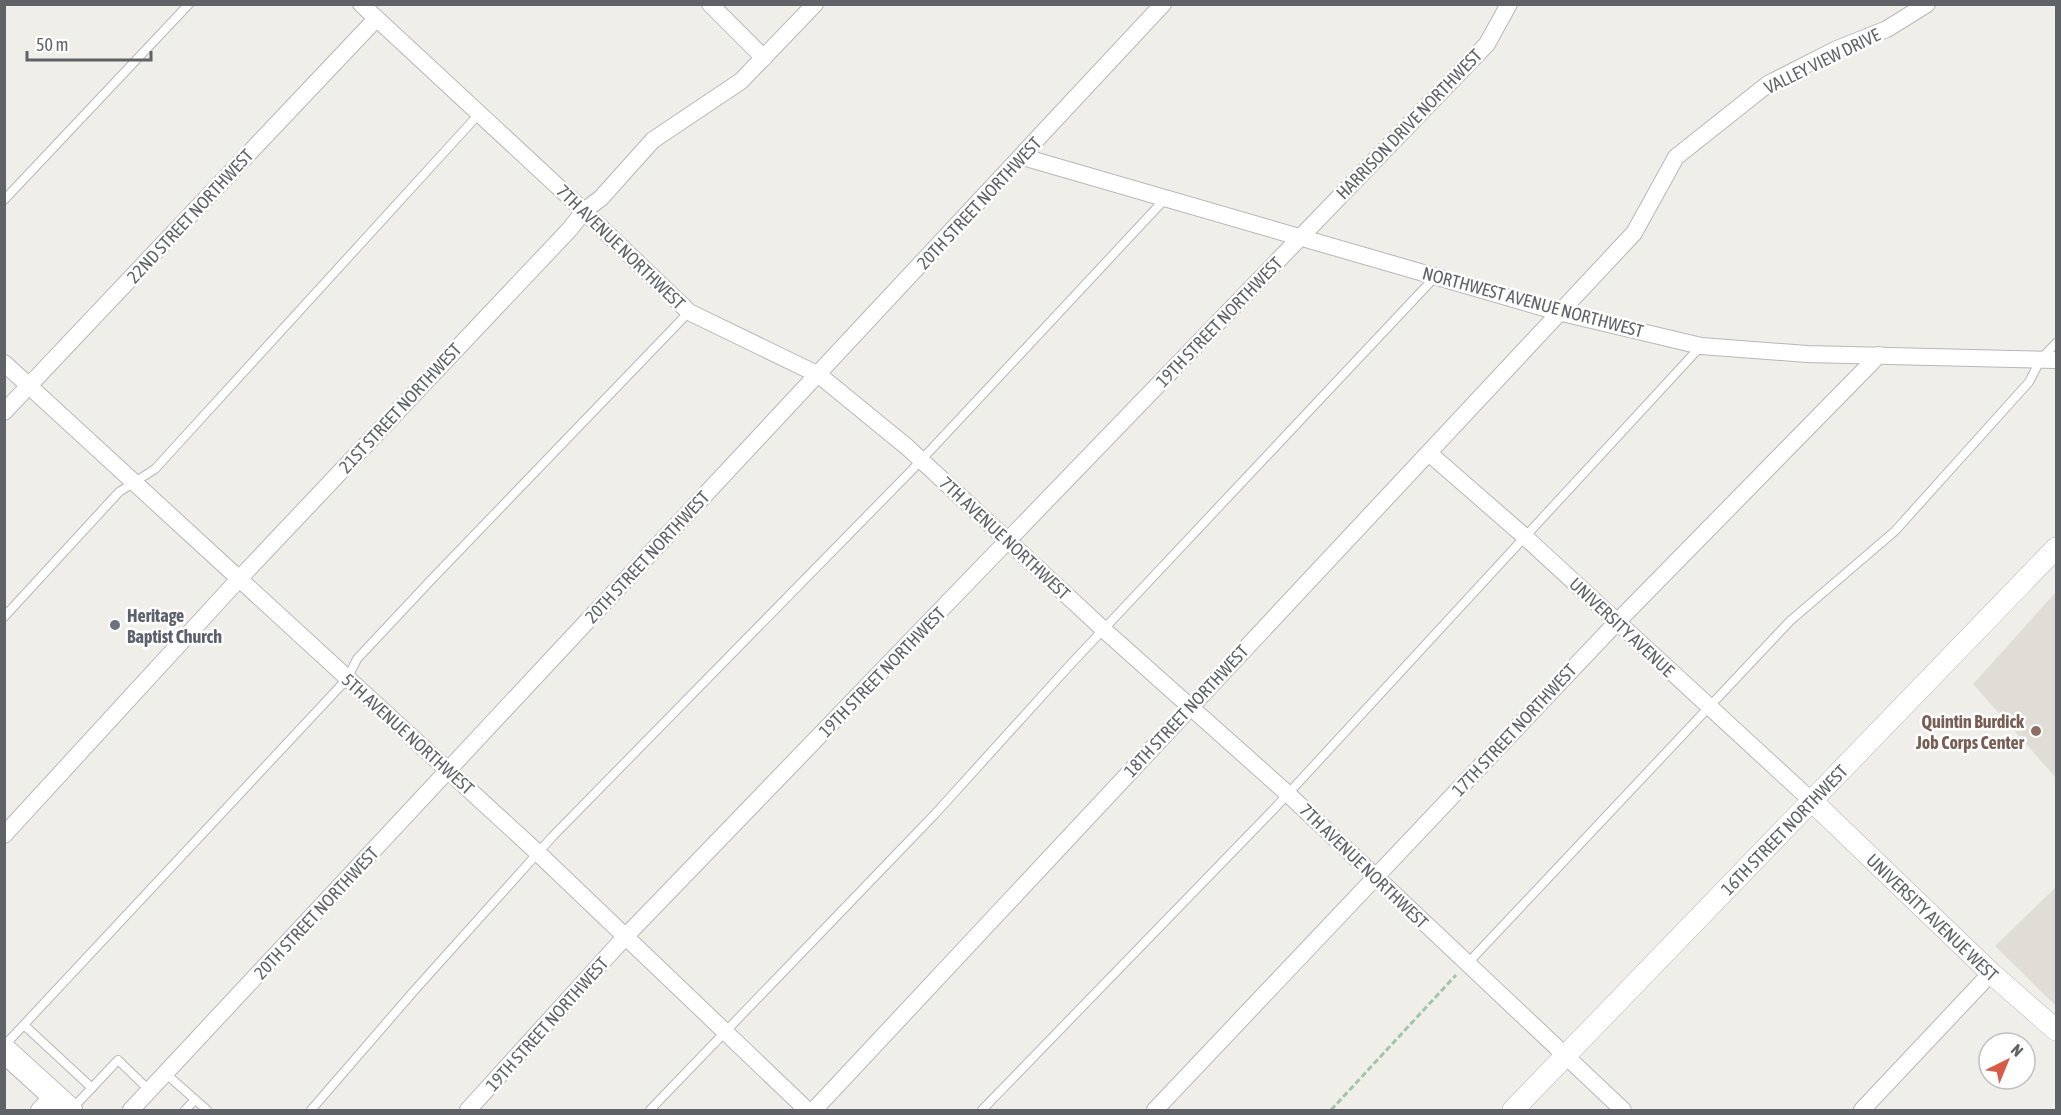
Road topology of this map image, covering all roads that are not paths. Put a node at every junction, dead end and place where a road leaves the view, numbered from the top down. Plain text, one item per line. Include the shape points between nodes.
1 (189, 4) edge
2 (361, 4) edge
3 (710, 4) edge
4 (815, 4) edge
5 (1163, 4) edge
6 (1509, 4) edge
7 (1927, 4) edge
8 (376, 19) junction
9 (764, 58) junction
10 (479, 114) junction
11 (1023, 157) junction
12 (1165, 198) junction
13 (4, 200) edge
14 (584, 211) junction
15 (1301, 237) junction
16 (1435, 277) junction
17 (689, 312) junction
18 (1558, 312) junction
19 (2056, 343) edge
20 (1701, 346) junction
21 (1879, 355) junction
22 (2049, 359) edge
23 (4, 363) edge
24 (819, 375) junction
25 (30, 387) junction
26 (4, 412) edge
27 (1430, 454) junction
28 (921, 460) junction
29 (134, 481) junction
30 (1524, 536) junction
31 (1008, 541) junction
32 (2056, 548) edge
33 (239, 579) junction
34 (4, 617) edge
35 (1617, 622) junction
36 (1103, 629) junction
37 (347, 679) junction
38 (1709, 706) junction
39 (1189, 707) junction
40 (448, 771) junction
41 (1288, 794) junction
42 (1813, 802) junction
43 (4, 835) edge
44 (538, 853) junction
45 (1375, 878) junction
46 (625, 937) junction
47 (1467, 964) junction
48 (1992, 974) junction
49 (24, 1025) junction
50 (2056, 1030) edge
51 (724, 1033) junction
52 (4, 1046) edge
53 (4, 1050) edge
54 (1565, 1055) junction
55 (165, 1073) junction
56 (92, 1088) junction
57 (149, 1089) junction
58 (195, 1100) junction
59 (58, 1107) edge
60 (131, 1110) edge
61 (185, 1110) edge
62 (207, 1110) edge
63 (311, 1110) edge
64 (468, 1110) edge
65 (650, 1110) edge
66 (807, 1110) edge
67 (814, 1110) edge
68 (982, 1110) edge
69 (1155, 1110) edge
70 (1513, 1110) edge
71 (1623, 1110) edge
72 (1862, 1110) edge

1 - 13 lane
2 - 8 street, 7TH AVENUE NORTHWEST
3 - 9 street
4 - 9 street, 21ST STREET NORTHWEST
5 - 11 street, 20TH STREET NORTHWEST
6 - 15 street, HARRISON DRIVE NORTHWEST via 1487,44
7 - 18 street, VALLEY VIEW DRIVE via 1887,29 1768,84 1676,157 1634,233
8 - 10 street, 7TH AVENUE NORTHWEST
8 - 25 street, 22ND STREET NORTHWEST
9 - 14 street, 21ST STREET NORTHWEST via 741,81 653,140 601,198
10 - 14 street, 7TH AVENUE NORTHWEST
10 - 29 lane via 155,469
11 - 12 street, NORTHWEST AVENUE NORTHWEST
11 - 24 street, 20TH STREET NORTHWEST
12 - 15 street, NORTHWEST AVENUE NORTHWEST
12 - 28 lane
14 - 17 street, 7TH AVENUE NORTHWEST
14 - 33 street, 21ST STREET NORTHWEST
15 - 16 street, NORTHWEST AVENUE NORTHWEST
15 - 31 street, 19TH STREET NORTHWEST
16 - 18 street, NORTHWEST AVENUE NORTHWEST
16 - 36 lane
17 - 24 street, 7TH AVENUE NORTHWEST
17 - 37 lane via 430,580 357,659
18 - 20 street, NORTHWEST AVENUE NORTHWEST
18 - 27 street, 18TH STREET NORTHWEST
19 - 22 lane
20 - 21 street, NORTHWEST AVENUE NORTHWEST
20 - 30 lane
21 - 22 street, NORTHWEST AVENUE NORTHWEST
21 - 35 street, 17TH STREET NORTHWEST
22 - 38 lane via 1895,531 1790,621
23 - 25 street, 5TH AVENUE NORTHWEST
24 - 28 street, 7TH AVENUE NORTHWEST
24 - 40 street, 20TH STREET NORTHWEST
25 - 26 street, 22ND STREET NORTHWEST
25 - 29 street, 5TH AVENUE NORTHWEST
27 - 30 street, UNIVERSITY AVENUE
27 - 39 street, 18TH STREET NORTHWEST
28 - 31 street, 7TH AVENUE NORTHWEST
28 - 44 lane
29 - 33 street, 5TH AVENUE NORTHWEST
29 - 34 lane via 119,492
30 - 35 street, UNIVERSITY AVENUE
30 - 41 lane
31 - 36 street, 7TH AVENUE NORTHWEST
31 - 46 street, 19TH STREET NORTHWEST
32 - 42 street, 16TH STREET NORTHWEST
33 - 37 street, 5TH AVENUE NORTHWEST
33 - 43 street, 21ST STREET NORTHWEST
35 - 38 street, UNIVERSITY AVENUE
35 - 45 street, 17TH STREET NORTHWEST
36 - 39 street, 7TH AVENUE NORTHWEST
36 - 51 lane via 935,814
37 - 40 street, 5TH AVENUE NORTHWEST
37 - 49 lane
38 - 42 street, UNIVERSITY AVENUE
38 - 47 lane
39 - 41 street, 7TH AVENUE NORTHWEST
39 - 67 street, 18TH STREET NORTHWEST
40 - 44 street, 5TH AVENUE NORTHWEST
40 - 55 street, 20TH STREET NORTHWEST
41 - 45 street, 7TH AVENUE NORTHWEST
41 - 68 lane
42 - 48 street, UNIVERSITY AVENUE WEST
42 - 54 street, 16TH STREET NORTHWEST
44 - 46 street, 5TH AVENUE NORTHWEST
44 - 63 lane
45 - 47 street, 7TH AVENUE NORTHWEST
45 - 69 street, 17TH STREET NORTHWEST
46 - 51 street, 5TH AVENUE NORTHWEST
46 - 64 street, 19TH STREET NORTHWEST
47 - 54 street, 7TH AVENUE NORTHWEST
48 - 50 street, UNIVERSITY AVENUE WEST
48 - 72 street
49 - 52 lane
49 - 56 lane
51 - 65 lane
51 - 66 street, 5TH AVENUE NORTHWEST
53 - 59 main road
54 - 70 street, 16TH STREET NORTHWEST
54 - 71 street, 7TH AVENUE NORTHWEST
55 - 57 street, 20TH STREET NORTHWEST
55 - 58 lane
56 - 57 lane via 117,1060
56 - 59 lane
57 - 60 street, 20TH STREET NORTHWEST
58 - 61 lane
58 - 62 lane

